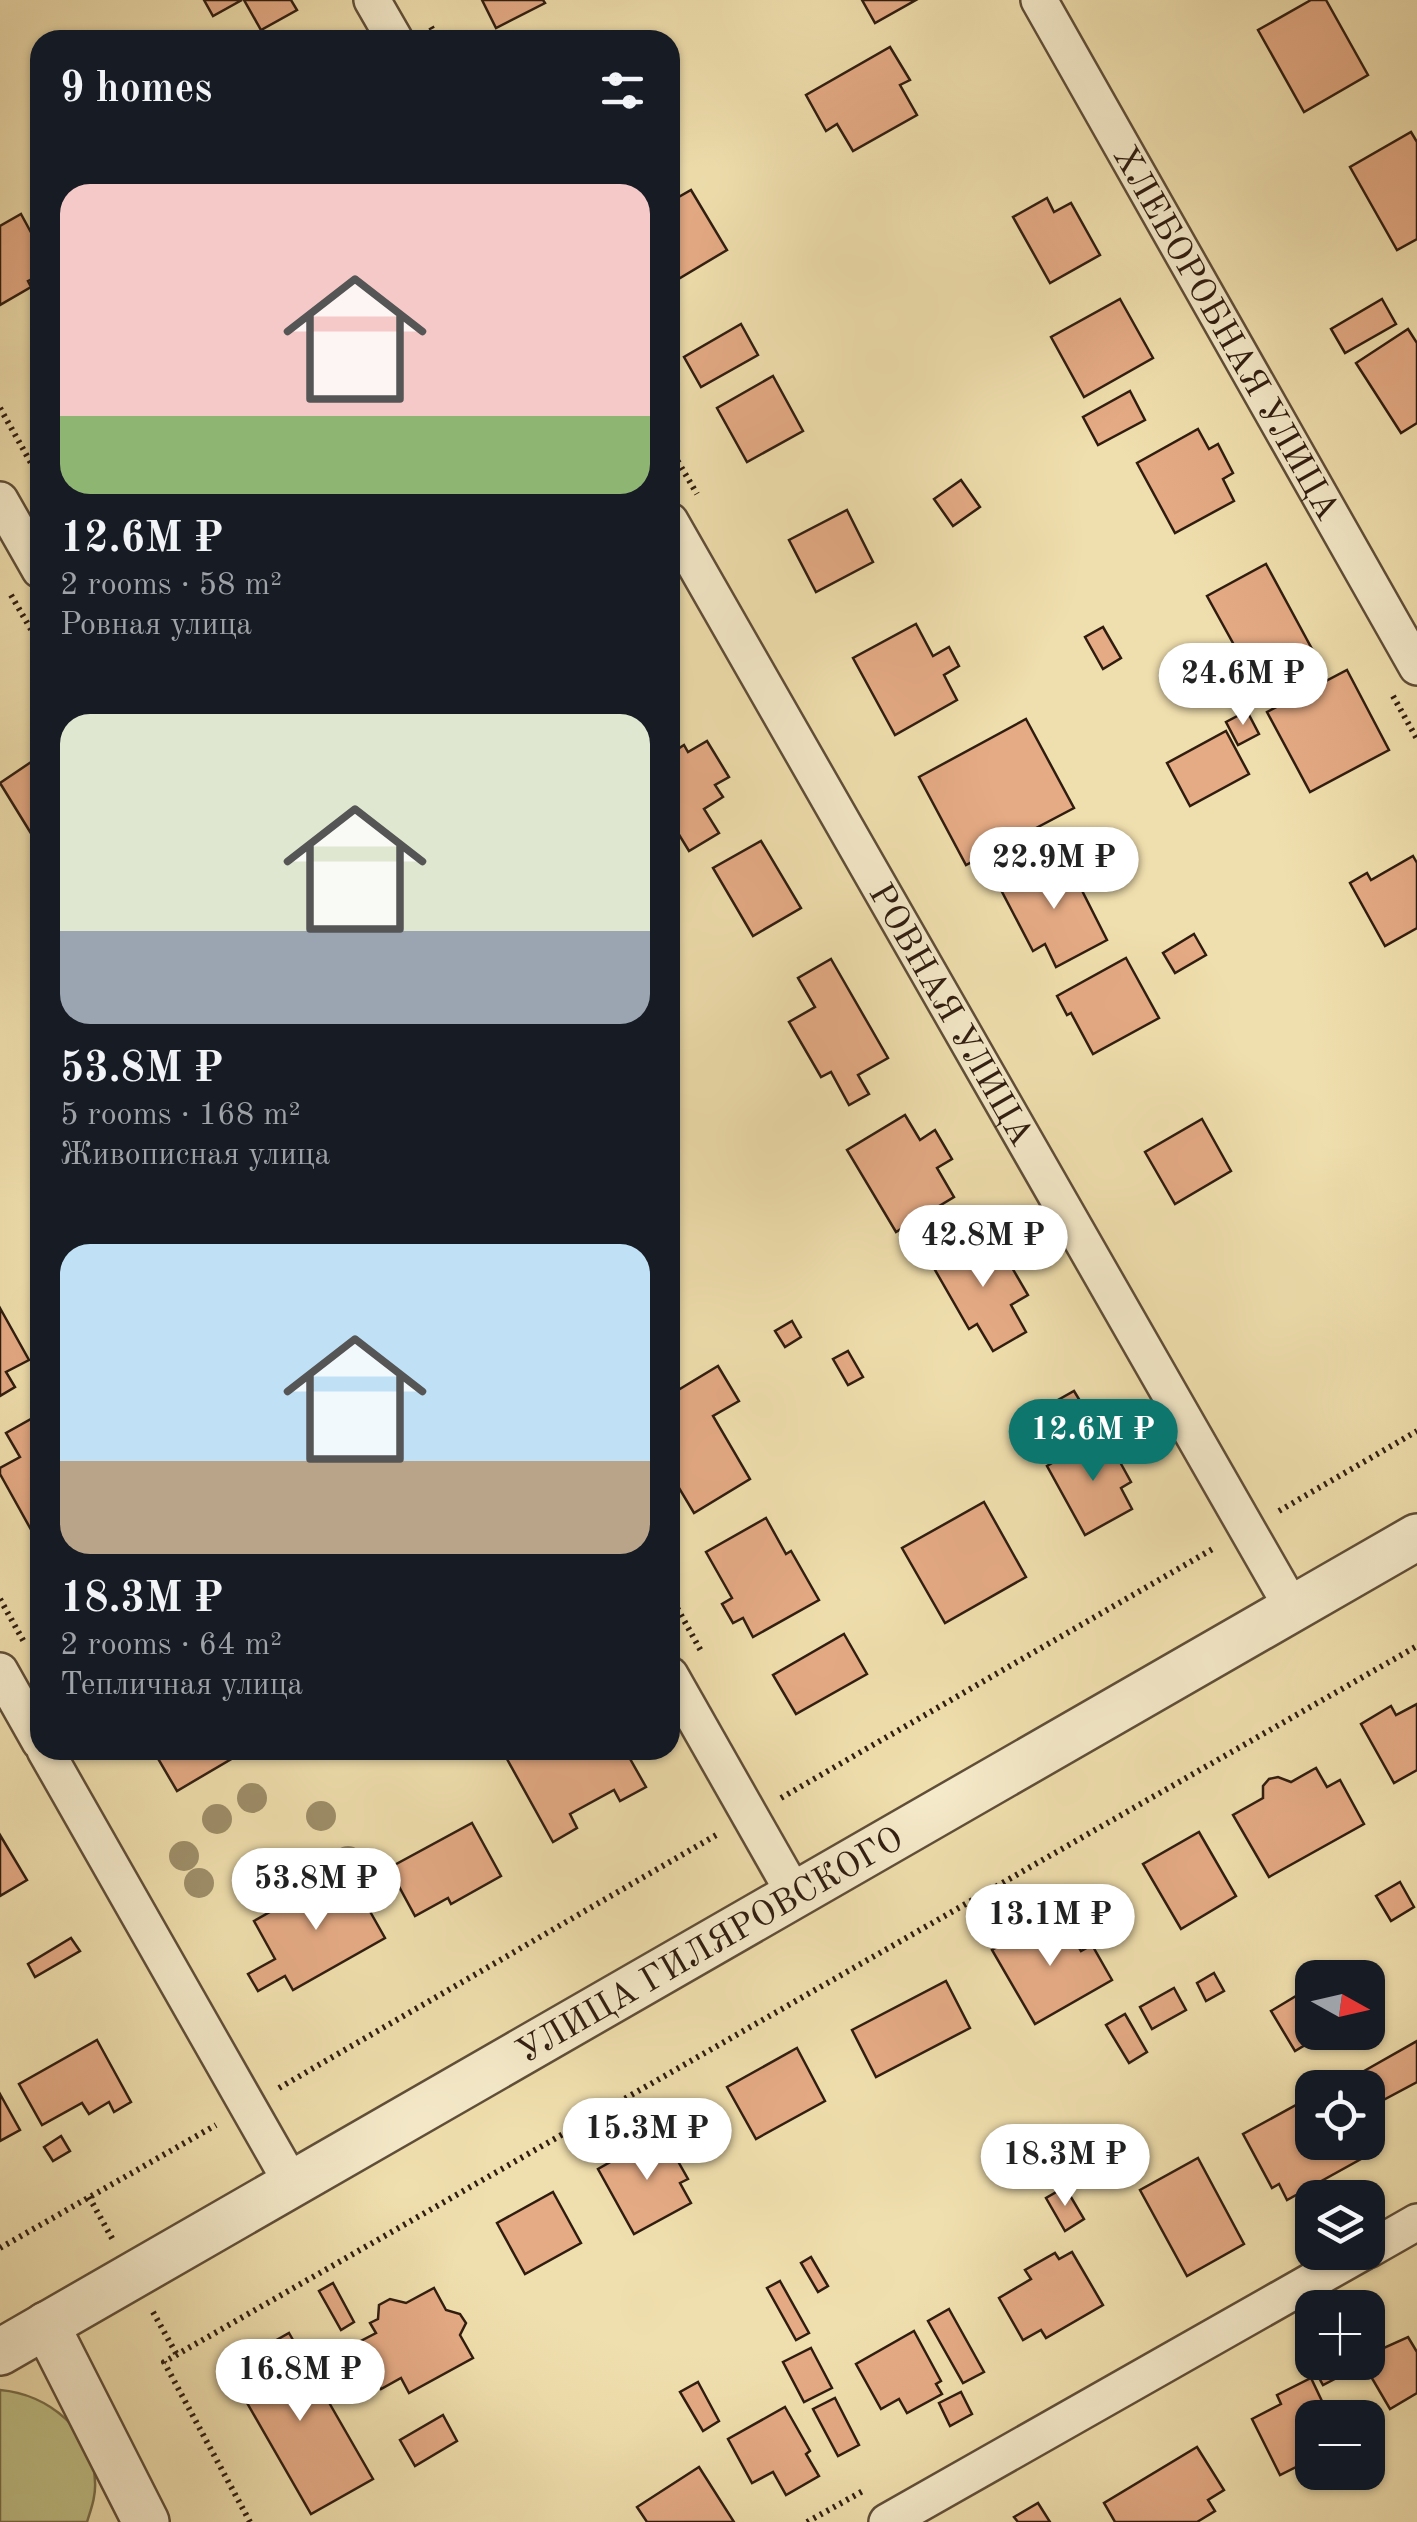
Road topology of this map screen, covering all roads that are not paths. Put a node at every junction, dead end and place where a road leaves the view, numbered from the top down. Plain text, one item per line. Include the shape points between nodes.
1 (372, 0) edge
2 (1040, 0) edge
3 (389, 30) edge
4 (0, 500) edge
5 (680, 538) edge
6 (30, 552) edge
7 (1417, 667) edge
8 (1417, 1537) edge
9 (1294, 1610) junction
10 (0, 1672) edge
11 (680, 1692) edge
12 (30, 1724) edge
13 (51, 1760) edge
14 (795, 1895) junction
15 (291, 2182) junction
16 (1417, 2222) edge
17 (1385, 2240) edge
18 (1331, 2270) edge
19 (46, 2324) junction
20 (0, 2352) edge
21 (146, 2522) edge
22 (887, 2522) edge

1 - 3 street
2 - 7 street, ХЛЕБОРОБНАЯ УЛИЦА
4 - 6 street
5 - 9 street, РОВНАЯ УЛИЦА
8 - 9 street, УЛИЦА ГИЛЯРОВСКОГО
9 - 14 street, УЛИЦА ГИЛЯРОВСКОГО
10 - 12 street
11 - 14 street
13 - 15 street
14 - 15 street, УЛИЦА ГИЛЯРОВСКОГО
15 - 19 street, УЛИЦА ГИЛЯРОВСКОГО
16 - 17 street
18 - 22 street
19 - 20 street, УЛИЦА ГИЛЯРОВСКОГО
19 - 21 street

